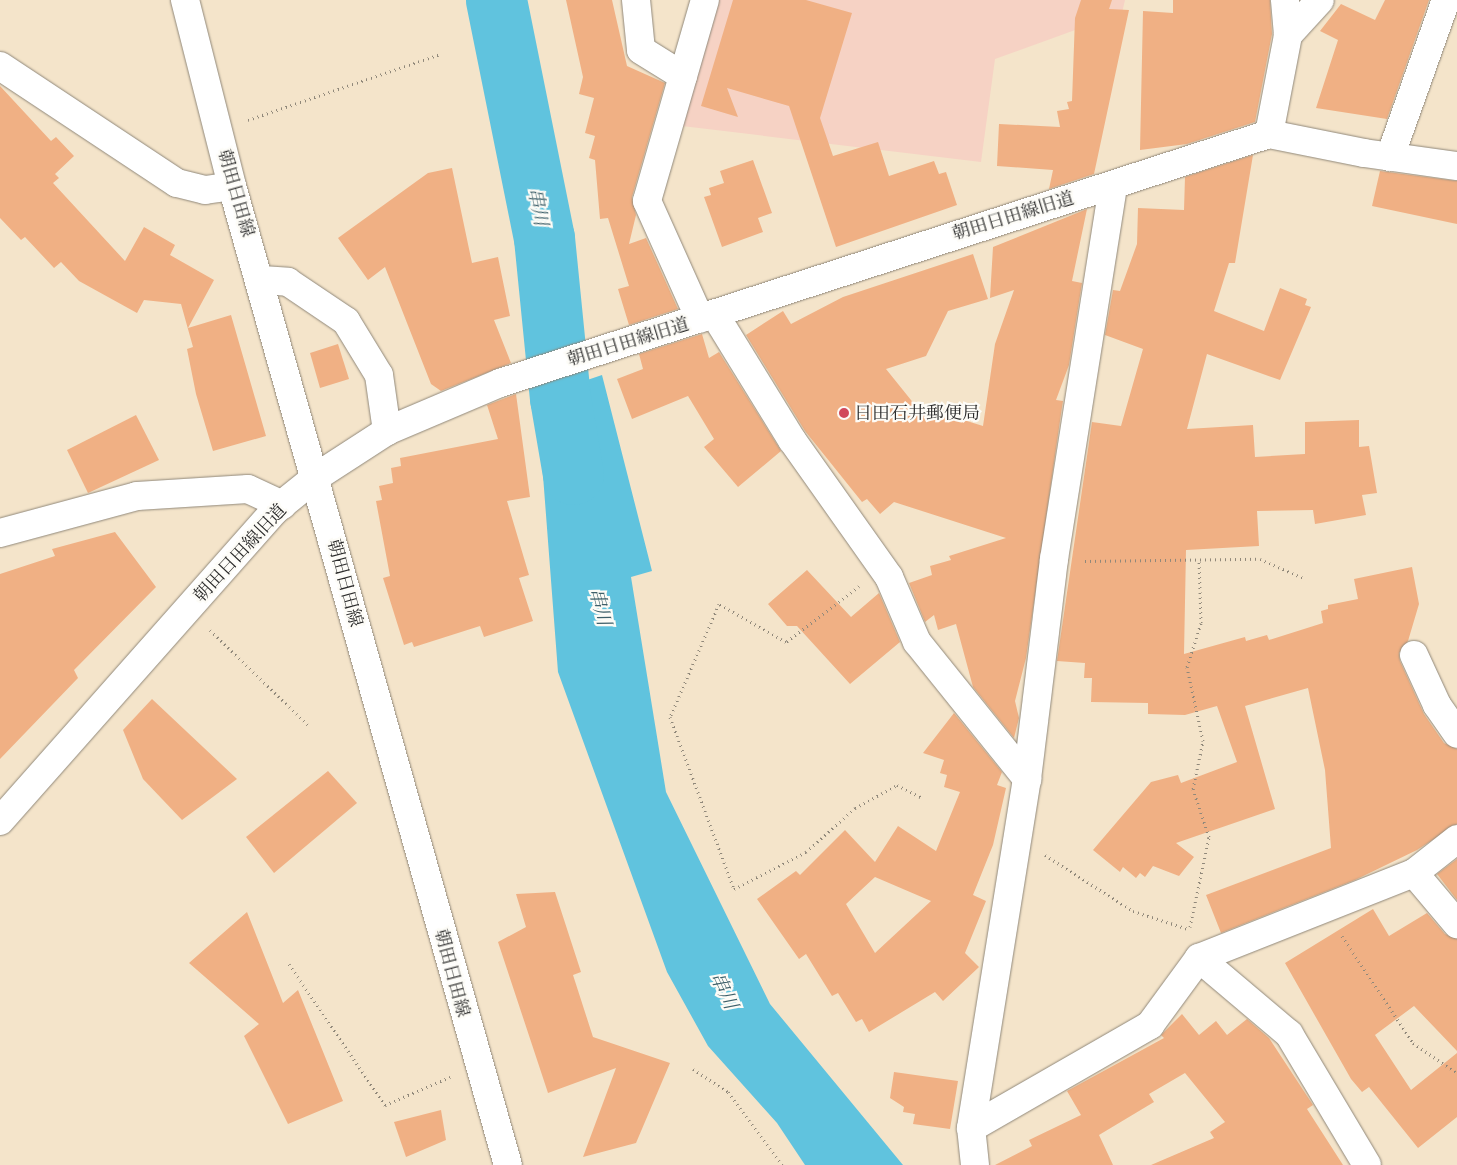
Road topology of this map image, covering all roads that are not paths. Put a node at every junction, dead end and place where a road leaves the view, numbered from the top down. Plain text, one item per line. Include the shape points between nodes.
1 (185, 0) edge
2 (636, 0) edge
3 (705, 0) edge
4 (1285, 0) edge
5 (1320, 0) edge
6 (1446, 0) edge
7 (1288, 35) junction
8 (0, 66) edge
9 (683, 76) junction
10 (1269, 134) junction
11 (1390, 157) junction
12 (1457, 166) edge
13 (232, 186) junction
14 (1113, 187) junction
15 (262, 280) junction
16 (707, 317) junction
17 (387, 431) junction
18 (316, 477) junction
19 (282, 506) junction
20 (0, 532) edge
21 (1414, 655) dead end
22 (1447, 702) edge
23 (1457, 734) edge
24 (1028, 779) junction
25 (0, 821) edge
26 (1457, 839) edge
27 (1414, 872) junction
28 (1457, 924) edge
29 (1206, 956) junction
30 (970, 1128) junction
31 (508, 1165) edge
32 (976, 1165) edge
33 (1367, 1165) edge

1 - 13 street, 朝田日田線
2 - 9 street via 641,50
3 - 9 street
4 - 7 street
5 - 7 street
6 - 11 street
7 - 10 street
8 - 13 street via 177,183 205,190
9 - 16 street via 647,201
10 - 11 street
10 - 14 street, 朝田日田線旧道
11 - 12 street
13 - 15 street, 朝田日田線
14 - 16 street, 朝田日田線旧道 via 1025,210
14 - 24 street via 1054,559
15 - 17 street via 288,282 346,321 379,375
15 - 18 street, 朝田日田線
16 - 17 street, 朝田日田線旧道 via 500,382
16 - 24 street via 883,568 918,642
17 - 18 street, 朝田日田線旧道
18 - 19 street, 朝田日田線旧道
18 - 31 street, 朝田日田線
19 - 20 street via 248,489 138,496
19 - 25 street, 朝田日田線旧道
21 - 22 street
22 - 23 street
24 - 30 street
26 - 27 street
27 - 28 street
27 - 29 street
29 - 30 street via 1150,1025
29 - 33 street via 1289,1034
30 - 32 street

